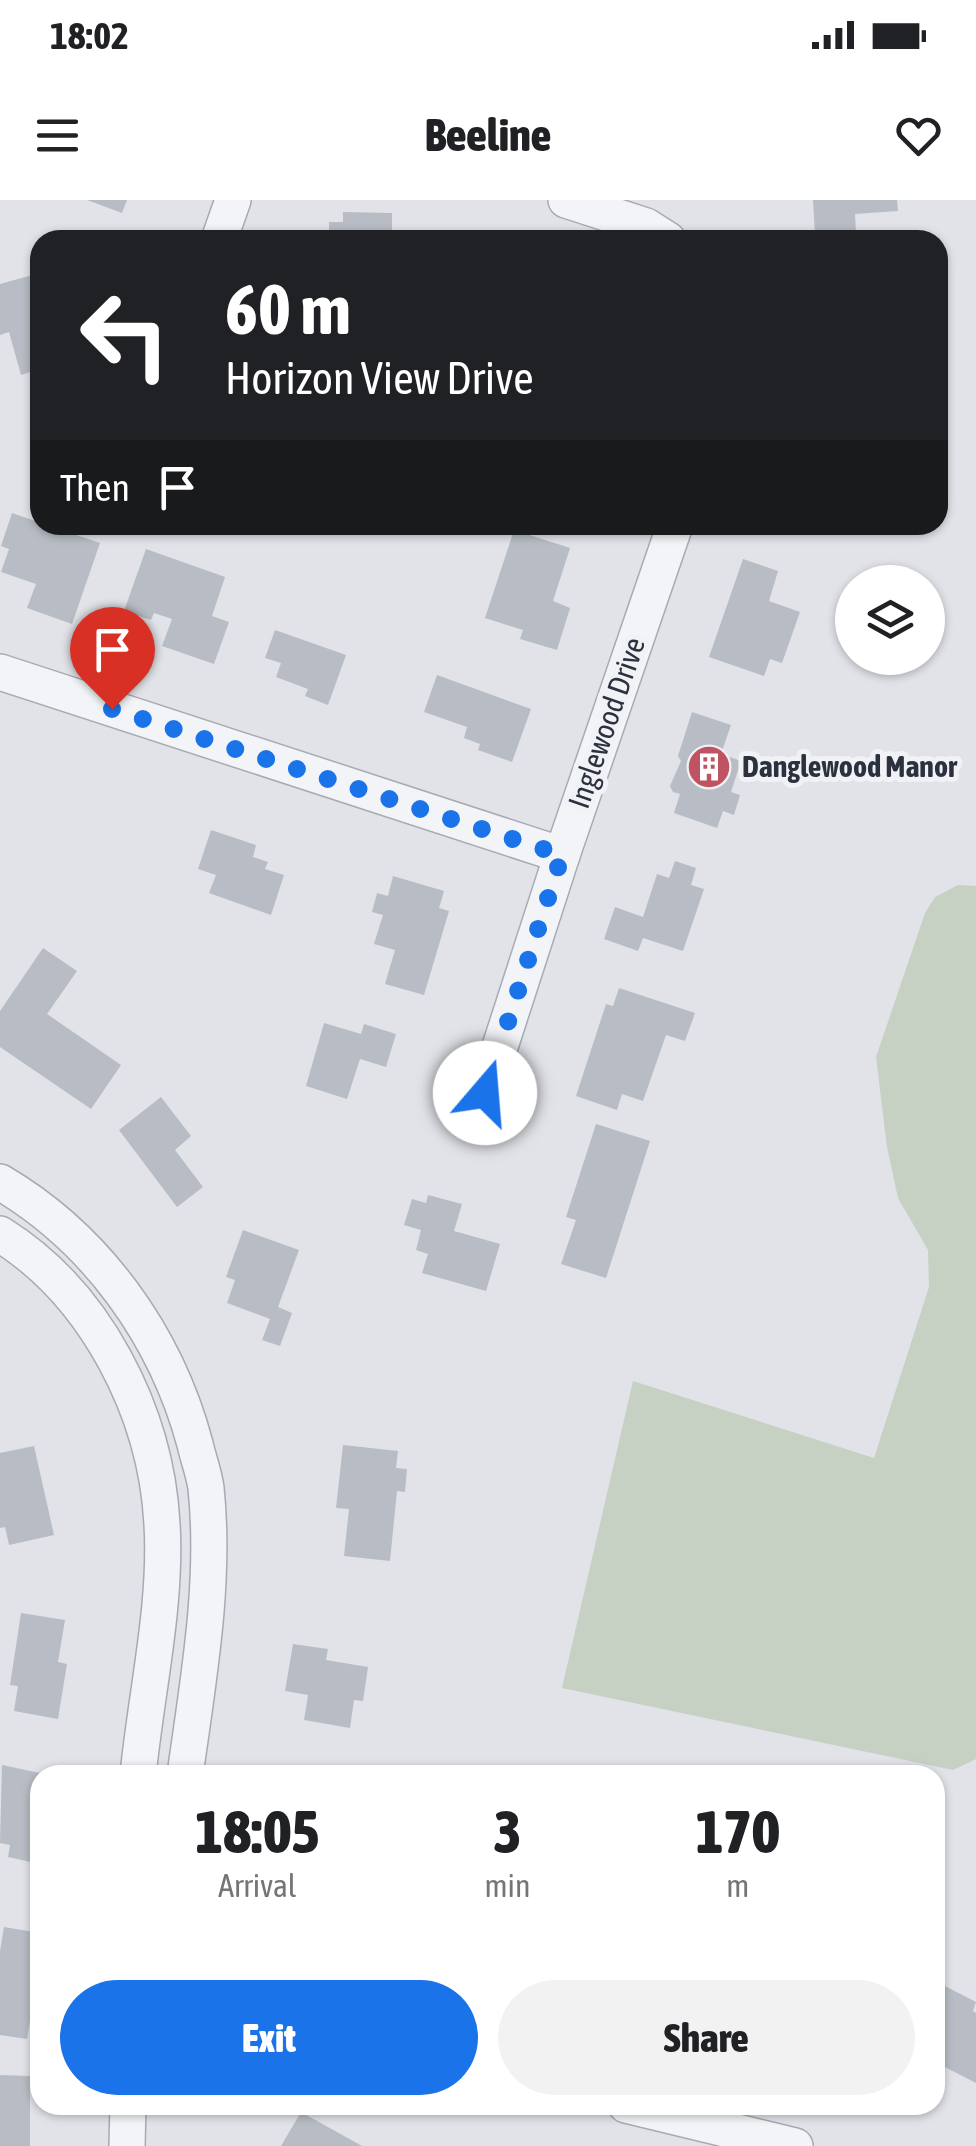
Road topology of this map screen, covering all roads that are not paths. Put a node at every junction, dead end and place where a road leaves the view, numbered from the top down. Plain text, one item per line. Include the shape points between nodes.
1 (233, 200) edge
2 (566, 200) edge
3 (222, 230) edge
4 (652, 230) edge
5 (672, 535) edge
6 (0, 672) edge
7 (562, 855) junction
8 (485, 1093) dead end
9 (0, 1182) edge
10 (0, 1234) edge
11 (139, 1765) edge
12 (185, 1765) edge
13 (128, 2115) edge
14 (667, 2115) edge
15 (127, 2146) edge
16 (795, 2146) edge

1 - 3 street
2 - 4 street
5 - 7 street, Inglewood Drive
6 - 7 street
7 - 8 street, Inglewood Drive
9 - 12 street via 54,1219 136,1310 167,1364 190,1426 205,1484 209,1542
10 - 11 street via 88,1317 123,1378 156,1464 160,1576
13 - 15 street
14 - 16 street

